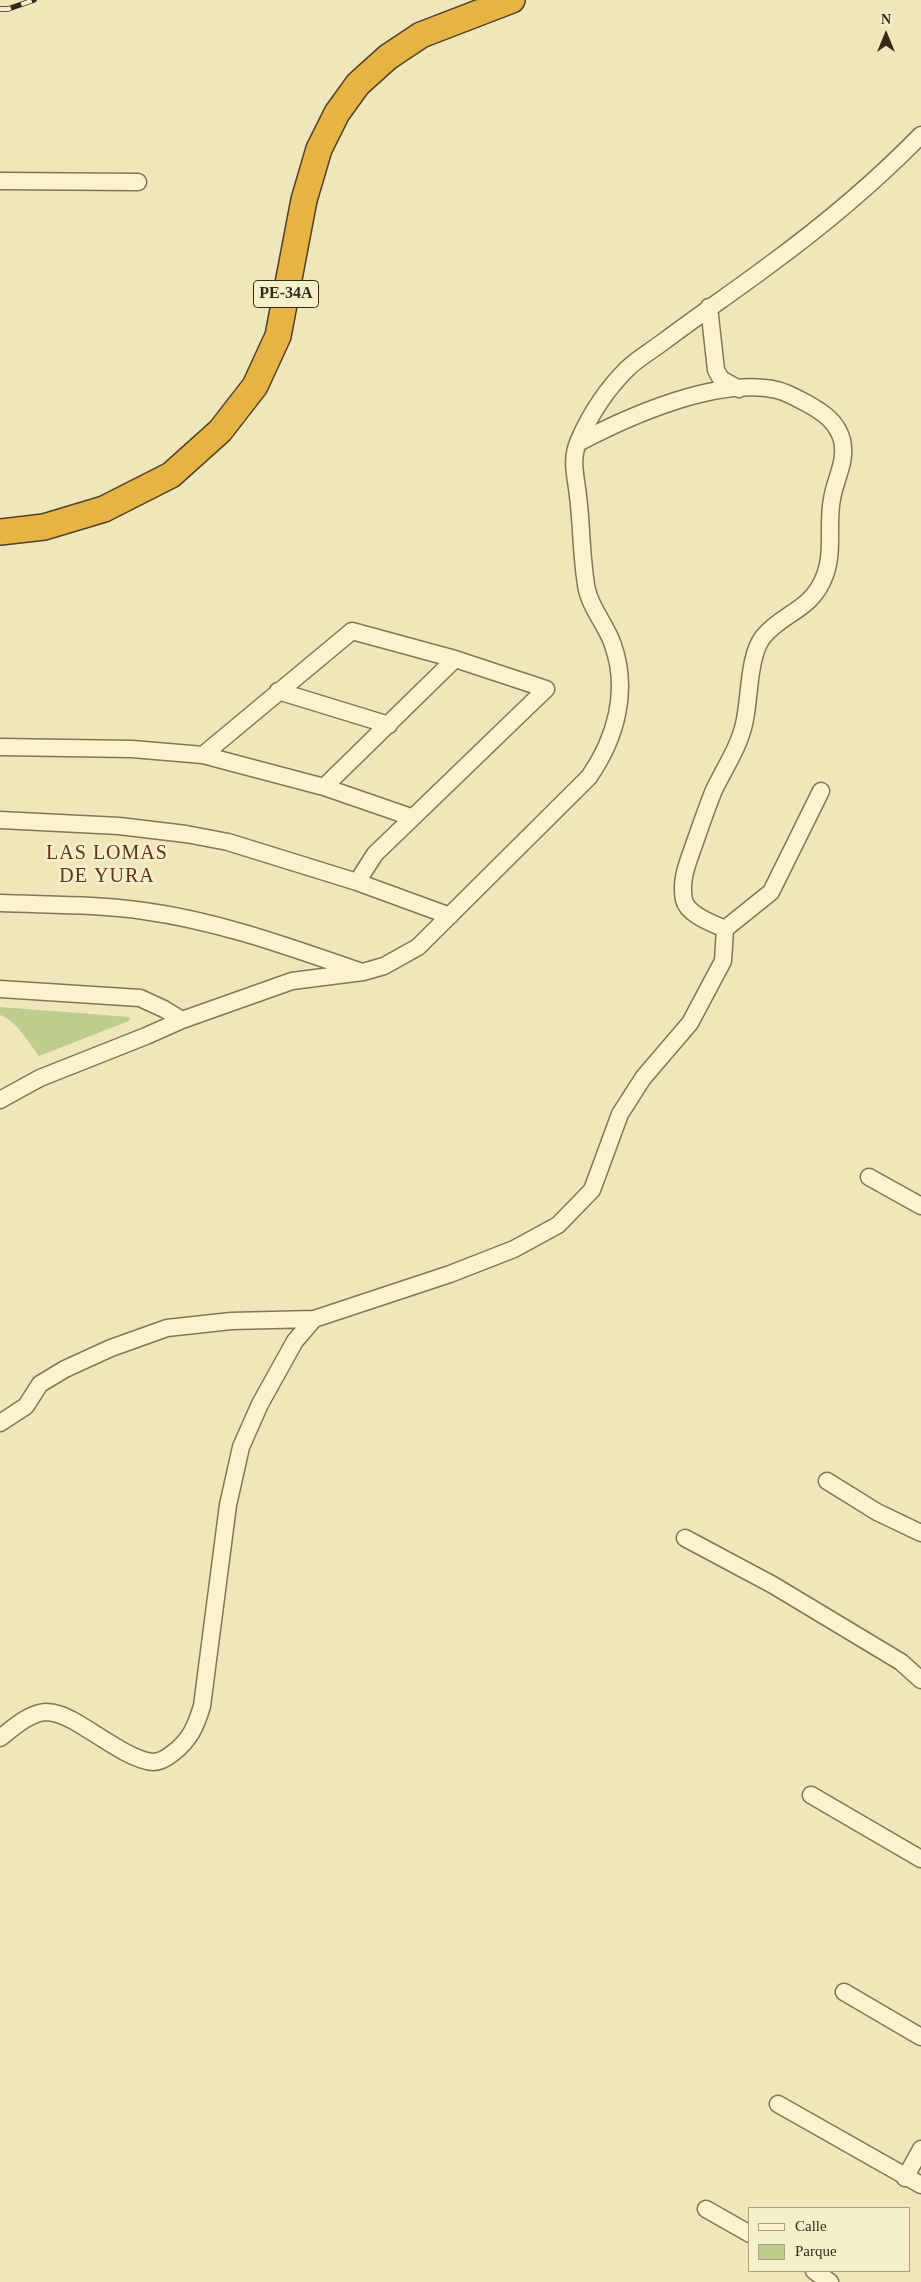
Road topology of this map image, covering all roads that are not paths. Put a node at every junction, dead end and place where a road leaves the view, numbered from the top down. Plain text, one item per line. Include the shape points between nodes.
1 (512, 0) edge
2 (921, 135) edge
3 (0, 181) edge
4 (138, 182) dead end
5 (708, 307) junction
6 (739, 389) junction
7 (578, 443) junction
8 (0, 532) edge
9 (456, 659) junction
10 (278, 691) junction
11 (389, 725) junction
12 (0, 747) edge
13 (203, 755) junction
14 (324, 787) junction
15 (821, 791) dead end
16 (412, 818) junction
17 (0, 820) edge
18 (357, 882) junction
19 (0, 903) edge
20 (450, 916) junction
21 (725, 930) junction
22 (363, 972) junction
23 (0, 989) edge
24 (182, 1020) junction
25 (0, 1100) edge
26 (869, 1177) dead end
27 (921, 1206) edge
28 (314, 1319) junction
29 (0, 1423) edge
30 (827, 1481) dead end
31 (921, 1533) edge
32 (685, 1538) dead end
33 (921, 1680) edge
34 (0, 1738) edge
35 (811, 1795) dead end
36 (921, 1859) edge
37 (844, 1992) dead end
38 (921, 2037) edge
39 (778, 2104) dead end
40 (921, 2149) edge
41 (905, 2178) junction
42 (921, 2186) edge
43 (706, 2208) dead end
44 (748, 2233) edge
45 (815, 2272) edge
46 (830, 2282) edge

1 - 8 highway, PE-34A via 421,35 358,84 337,113 319,149 304,200 278,336 255,386 220,431 171,475 104,509 44,527
2 - 5 street via 838,211
3 - 4 street
5 - 6 street via 716,370 721,379
5 - 7 street via 627,369 592,414
6 - 7 street via 678,400 606,428
6 - 21 street via 789,393 824,413 836,425 842,441 843,462 832,496 830,559 825,576 811,601 763,637 755,653 742,734 713,792 682,880 685,903 698,916
7 - 20 street via 573,473 588,592 613,645 619,672 616,723 601,760 578,789
9 - 10 street via 352,631
9 - 11 street
9 - 16 street via 546,688
10 - 11 street
10 - 13 street
11 - 14 street
12 - 13 street via 132,749
13 - 14 street
14 - 16 street
15 - 21 street via 771,892
16 - 18 street via 375,854
17 - 18 street via 120,826 186,834 228,842
18 - 20 street
19 - 22 street via 95,906 197,920
20 - 22 street via 418,947 384,966
21 - 28 street via 723,961 690,1023 643,1078 620,1114 592,1190 558,1225 514,1249 450,1274
22 - 24 street via 292,981
23 - 24 street via 140,998
24 - 25 street via 40,1078
26 - 27 street
28 - 29 street via 231,1321 167,1328 65,1369 40,1384 26,1406
28 - 34 street via 282,1361 240,1447 228,1505 202,1706 196,1727 185,1744 167,1758 154,1762 138,1759 80,1724 46,1712 22,1721
30 - 31 street via 877,1512
32 - 33 street via 773,1585 902,1662
35 - 36 street
37 - 38 street
39 - 41 street
40 - 41 street
41 - 42 street
43 - 44 street
45 - 46 street

